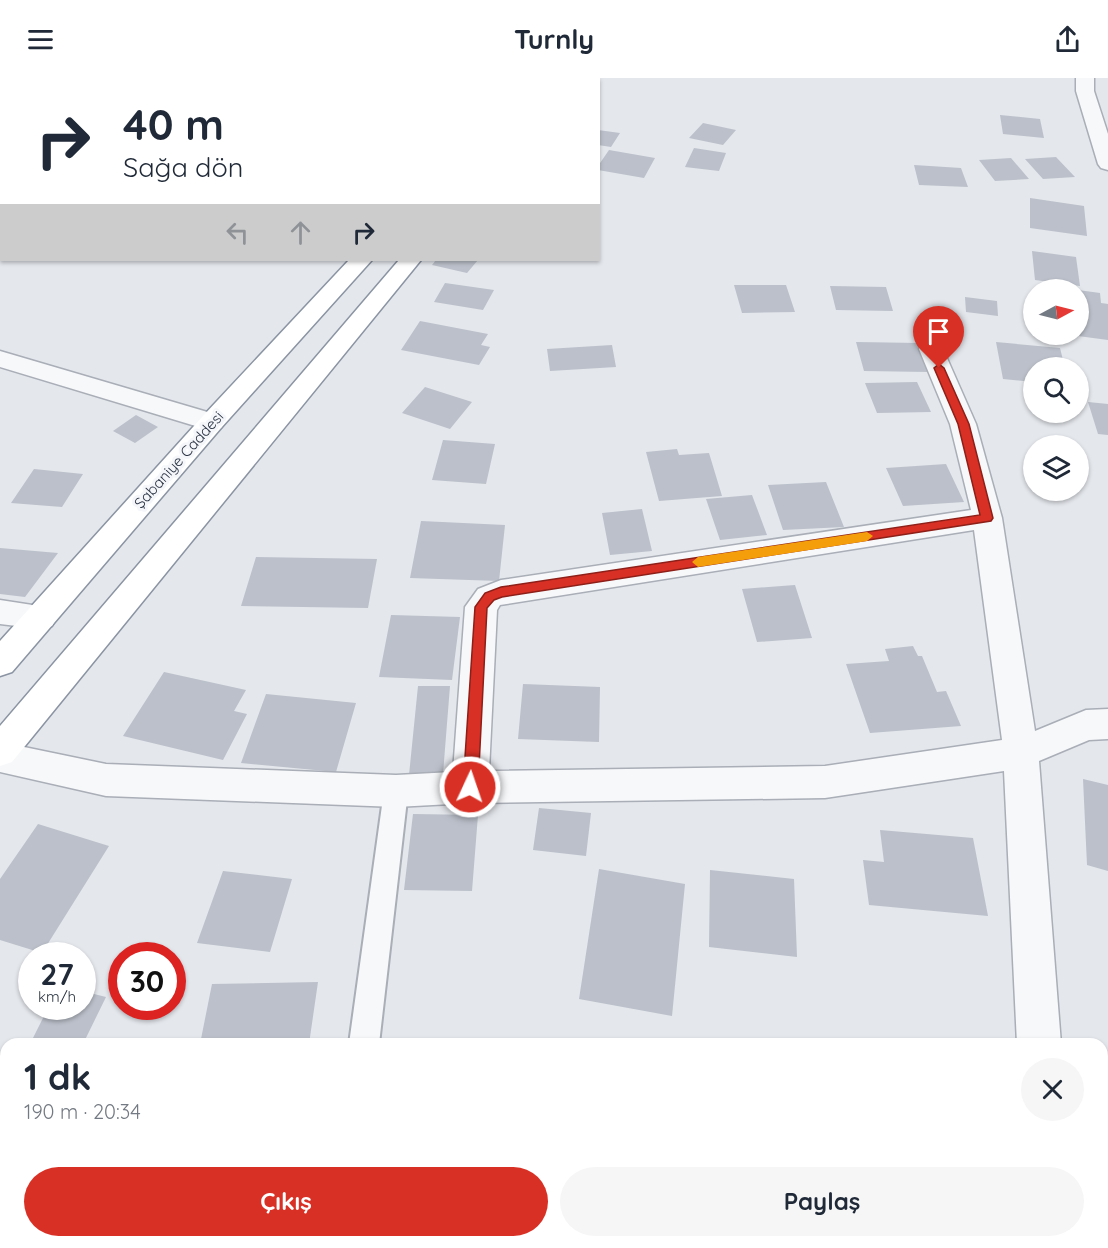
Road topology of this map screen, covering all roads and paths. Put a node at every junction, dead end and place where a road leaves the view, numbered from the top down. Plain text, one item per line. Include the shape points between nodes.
1 (1085, 78) edge
2 (1108, 164) edge
3 (360, 261) edge
4 (409, 261) edge
5 (931, 349) dead end
6 (0, 358) edge
7 (212, 422) junction
8 (167, 473) junction
9 (222, 488) junction
10 (987, 518) junction
11 (0, 612) edge
12 (40, 617) junction
13 (0, 663) edge
14 (1108, 724) edge
15 (0, 751) edge
16 (1021, 753) junction
17 (0, 758) edge
18 (470, 787) junction
19 (396, 791) junction
20 (365, 1038) edge
21 (1039, 1038) edge

1 - 2 street via 1085,91
3 - 7 highway, Şabaniye Caddesi
4 - 9 highway
5 - 10 street via 963,424
6 - 7 street
7 - 8 highway, Şabaniye Caddesi
8 - 9 highway
8 - 12 highway, Şabaniye Caddesi
9 - 15 highway
10 - 16 street
10 - 18 street via 501,592 489,597 481,607
11 - 12 street
12 - 13 highway, Şabaniye Caddesi
14 - 16 street via 1086,725
16 - 18 street via 825,782
16 - 21 street
17 - 19 street via 106,780
18 - 19 street
19 - 20 lane

